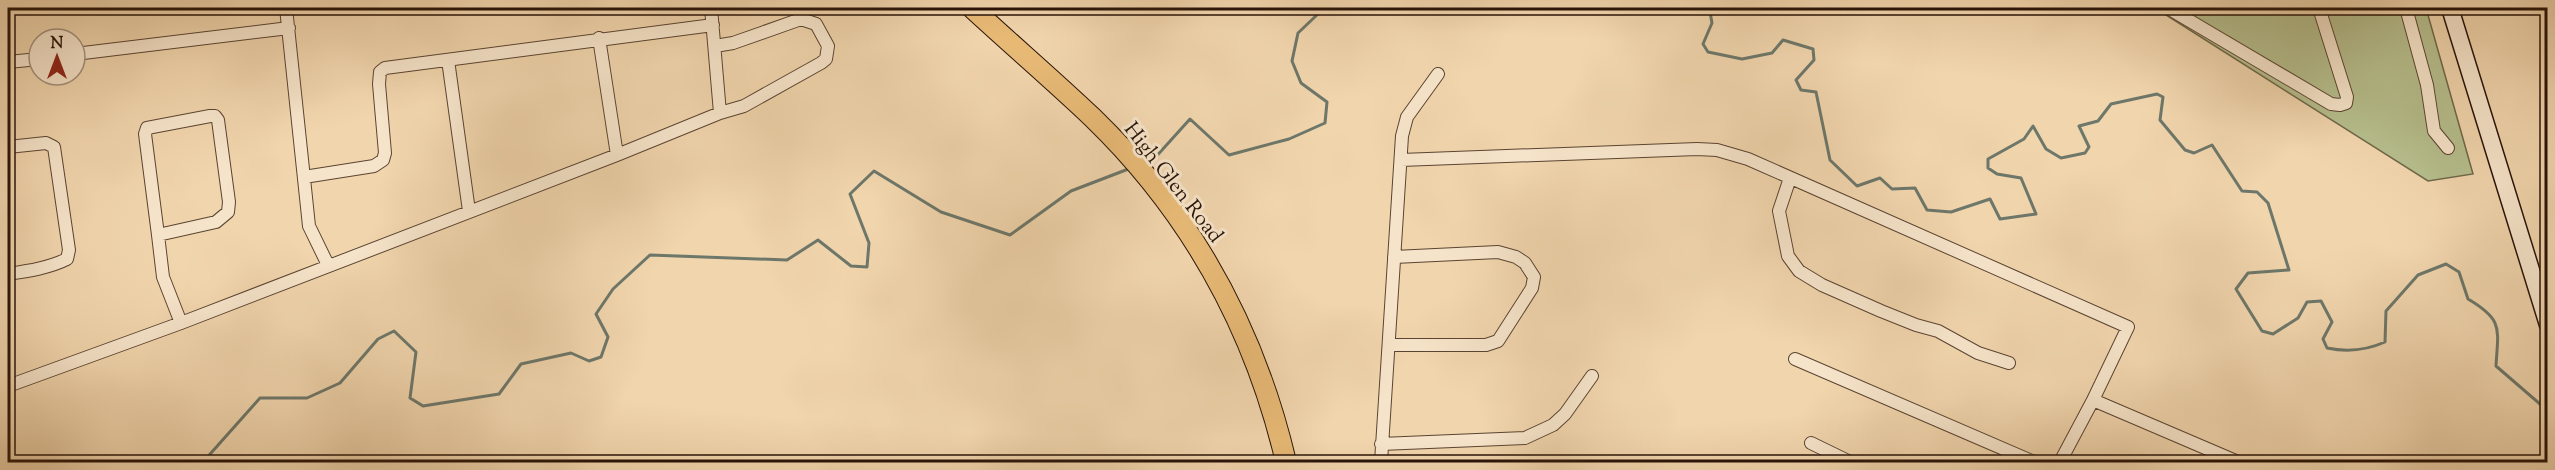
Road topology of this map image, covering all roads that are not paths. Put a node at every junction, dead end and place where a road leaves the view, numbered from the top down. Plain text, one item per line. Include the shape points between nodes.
1 (286, 8) edge
2 (711, 8) edge
3 (972, 8) edge
4 (2168, 8) edge
5 (2319, 8) edge
6 (2406, 8) edge
7 (2450, 8) edge
8 (713, 25) junction
9 (289, 28) junction
10 (599, 38) junction
11 (715, 46) junction
12 (87, 53) edge
13 (27, 60) edge
14 (448, 60) junction
15 (8, 62) edge
16 (1438, 74) dead end
17 (720, 112) junction
18 (8, 147) edge
19 (2448, 148) dead end
20 (617, 155) junction
21 (1401, 160) junction
22 (304, 177) junction
23 (1790, 178) junction
24 (469, 211) junction
25 (158, 235) junction
26 (1394, 257) junction
27 (328, 265) junction
28 (8, 274) edge
29 (181, 323) junction
30 (2547, 325) edge
31 (1389, 345) junction
32 (1795, 359) dead end
33 (2009, 363) dead end
34 (1593, 376) dead end
35 (8, 386) edge
36 (2093, 400) junction
37 (1811, 443) dead end
38 (1382, 444) junction
39 (1286, 462) edge
40 (1381, 462) edge
41 (1850, 462) edge
42 (2034, 462) edge
43 (2060, 462) edge
44 (2238, 462) edge

1 - 9 street
2 - 8 street
3 - 39 main road, High Glen Road via 1094,119 1154,187 1203,255 1248,340 1272,405
4 - 5 street via 2331,104 2340,105 2346,103 2347,97
6 - 19 street via 2427,85 2434,131
7 - 30 street
8 - 10 street
8 - 11 street
9 - 12 street
9 - 22 street
10 - 14 street
10 - 20 street
11 - 17 street
11 - 17 street via 801,19 816,24 828,46 826,59 821,63 744,105
13 - 15 street
14 - 22 street via 395,65 380,72 385,153 379,164
14 - 24 street
16 - 21 street via 1407,117
17 - 20 street
18 - 28 street via 46,142 54,147 69,250 67,259 62,261
20 - 24 street
21 - 23 street via 1697,149 1718,150 1748,159
21 - 26 street
22 - 27 street via 309,226
23 - 33 street via 1779,211 1788,256 1799,271 1881,311
23 - 36 street via 2128,327
24 - 27 street
25 - 25 street via 147,128 215,116 230,202 228,212 216,222
25 - 29 street via 163,277
26 - 31 street
26 - 31 street via 1498,252 1525,263 1534,277 1532,288 1498,341 1486,345
27 - 29 street
29 - 35 street
31 - 38 street
32 - 42 street
34 - 38 street via 1553,425 1525,438
36 - 43 street
36 - 44 street
37 - 41 street
38 - 40 street

